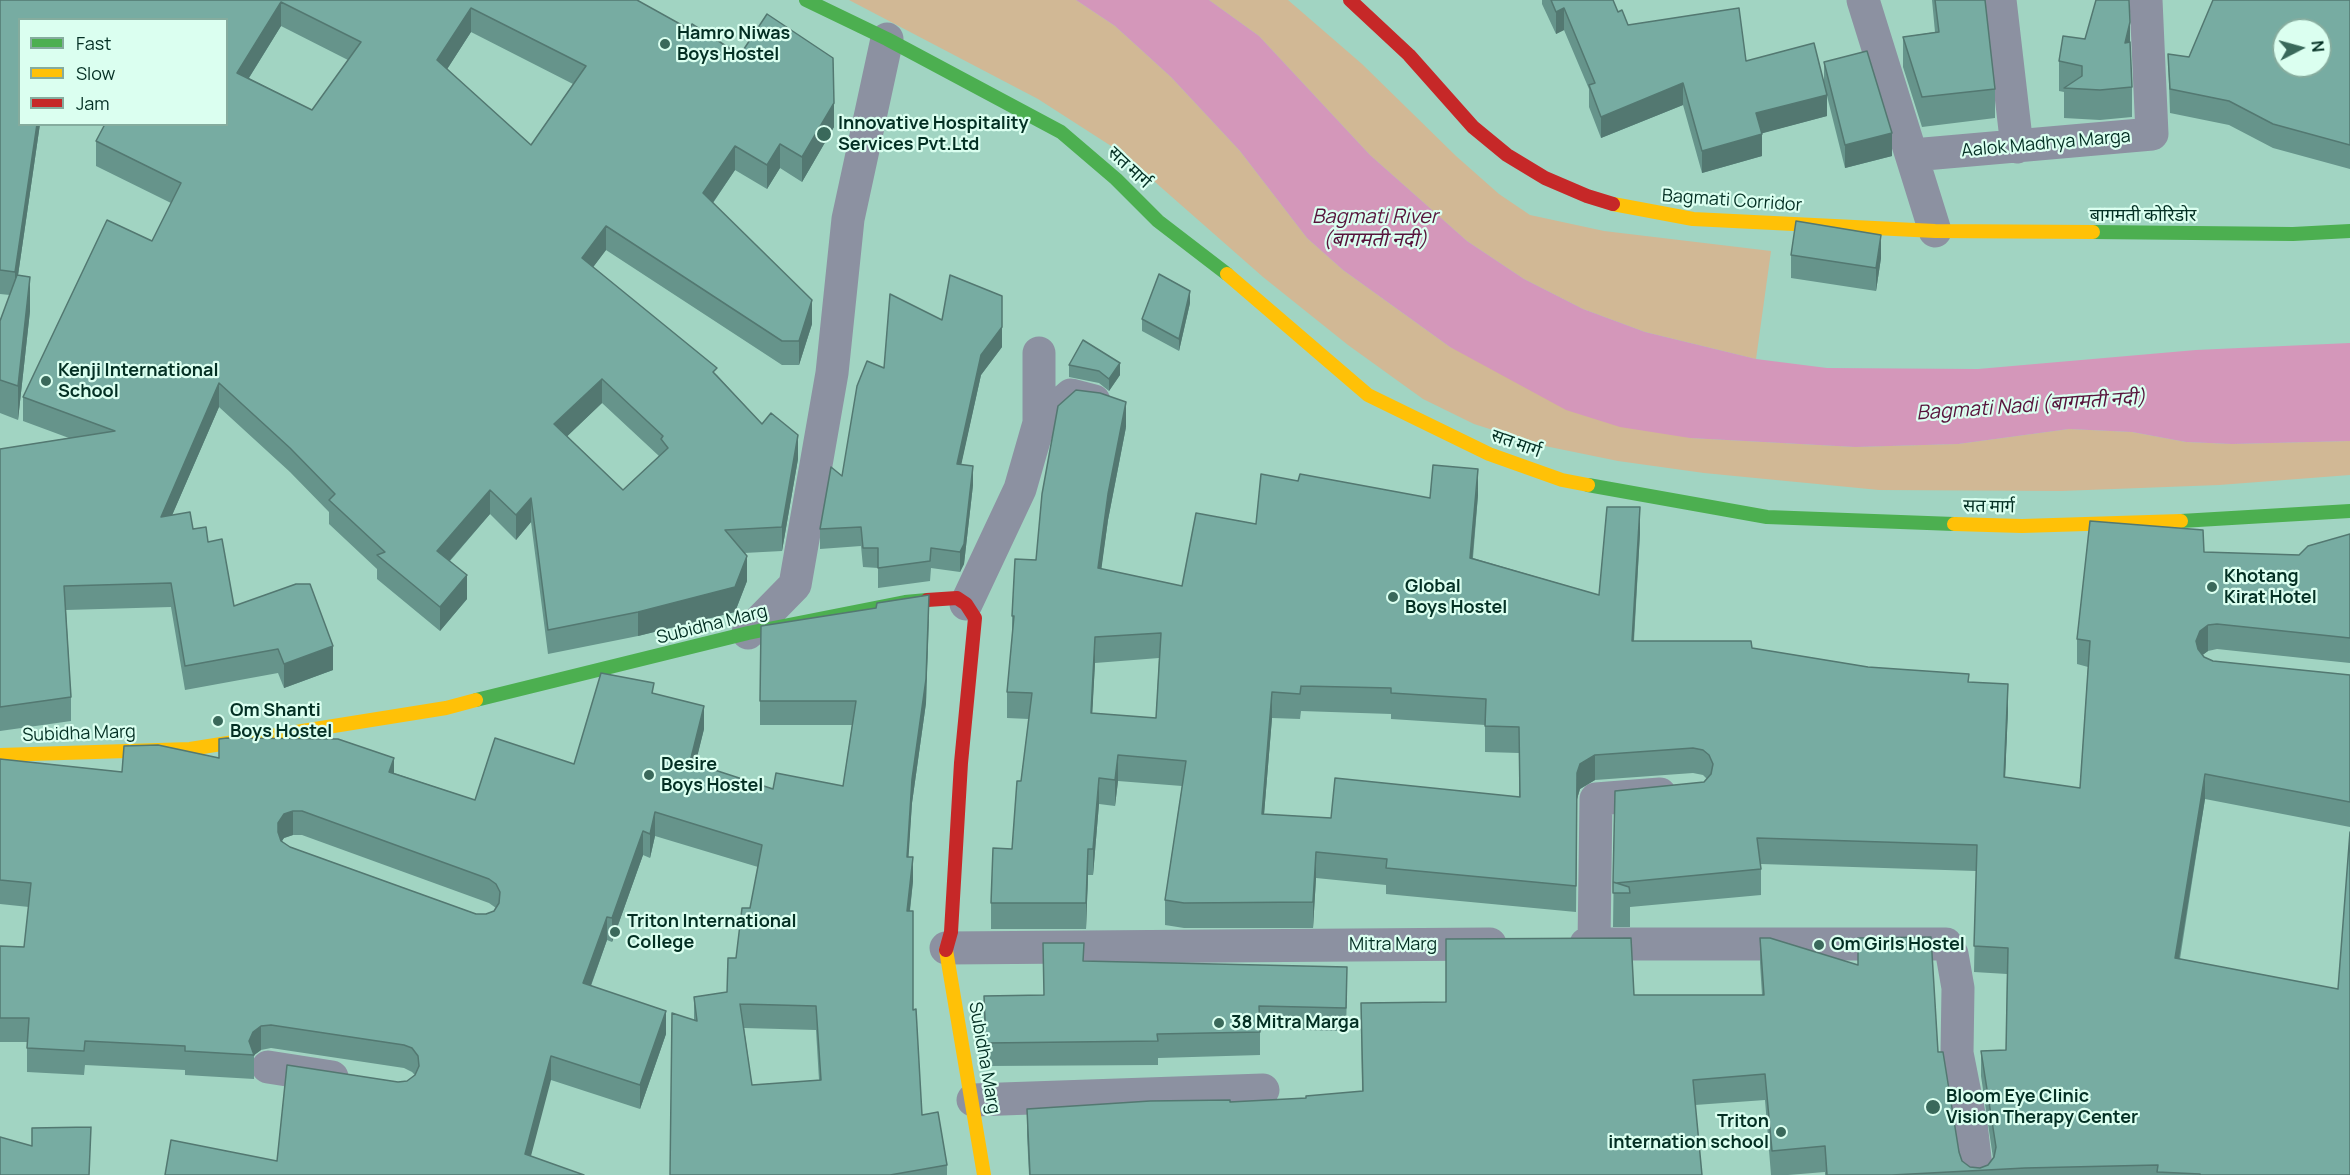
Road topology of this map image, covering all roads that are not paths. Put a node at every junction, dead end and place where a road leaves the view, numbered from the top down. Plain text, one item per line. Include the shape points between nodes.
1 (806, 0) edge
2 (1350, 0) edge
3 (1863, 0) edge
4 (2000, 0) edge
5 (2146, 0) edge
6 (887, 39) junction
7 (2017, 147) junction
8 (1913, 155) junction
9 (1935, 231) junction
10 (2350, 231) edge
11 (1039, 353) dead end
12 (1094, 401) edge
13 (1039, 423) junction
14 (2350, 511) edge
15 (966, 604) junction
16 (748, 633) junction
17 (0, 755) edge
18 (1694, 792) edge
19 (1523, 944) edge
20 (1558, 944) edge
21 (1594, 944) junction
22 (946, 948) junction
23 (268, 1067) dead end
24 (357, 1081) edge
25 (1263, 1090) dead end
26 (973, 1100) junction
27 (984, 1175) edge
28 (1977, 1175) edge

1 - 6 main road, सत मार्ग
2 - 9 main road, Bagmati Corridor via 1489,142 1545,178 1587,196 1693,219
3 - 8 street
4 - 7 street
5 - 7 street, Aalok Madhya Marga via 2152,134
6 - 14 main road, सत मार्ग via 1061,132 1158,221 1262,302 1368,395 1489,454 1562,480 1767,517 1846,522 2022,526
6 - 16 street via 848,219 832,373 795,585
7 - 8 street, Aalok Madhya Marga
8 - 9 street
9 - 10 main road, बागमती कोरिडोर
11 - 13 street
12 - 13 street via 1071,394
13 - 15 street via 1020,489
15 - 16 main road, Subidha Marg via 957,598 905,602
15 - 22 main road, Subidha Marg via 975,618 951,932
16 - 17 main road, Subidha Marg via 446,708 190,749
18 - 21 street via 1596,799
19 - 22 street, Mitra Marg
20 - 21 street
21 - 28 street via 1946,944 1952,954 1958,988 1958,1053
22 - 26 main road, Subidha Marg
23 - 24 street
25 - 26 street
26 - 27 main road, Subidha Marg

